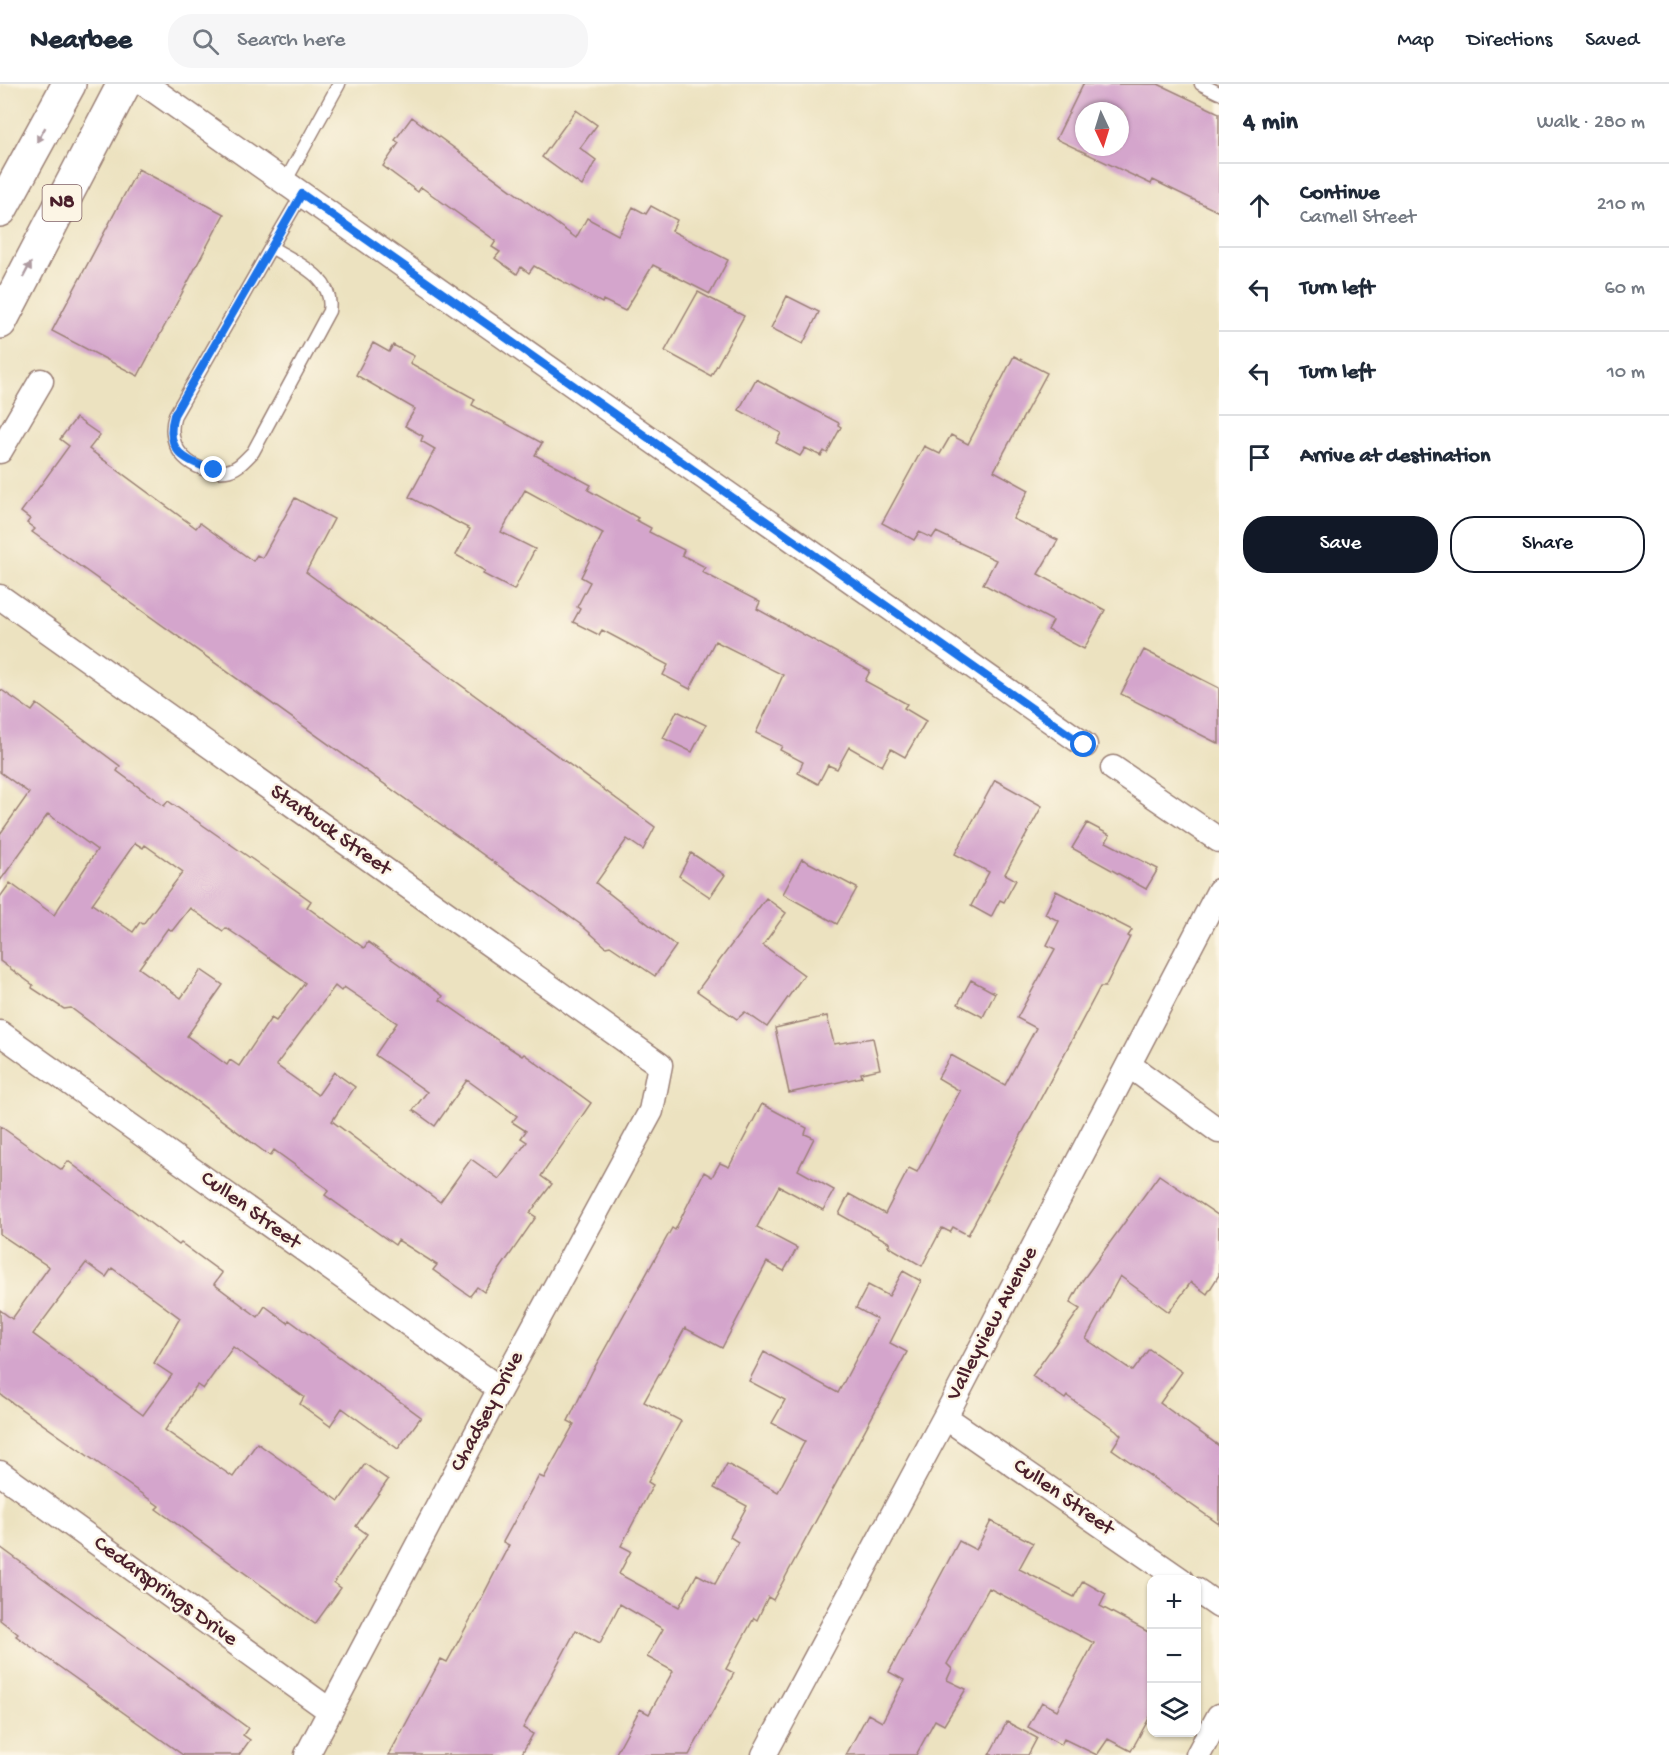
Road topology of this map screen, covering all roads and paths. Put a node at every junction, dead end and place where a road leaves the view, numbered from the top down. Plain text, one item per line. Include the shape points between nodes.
1 (69, 84) edge
2 (124, 84) edge
3 (145, 84) edge
4 (339, 84) edge
5 (1201, 84) edge
6 (1219, 93) edge
7 (293, 188) junction
8 (0, 210) edge
9 (271, 247) junction
10 (0, 322) edge
11 (41, 381) dead end
12 (0, 451) edge
13 (0, 597) edge
14 (1084, 745) dead end
15 (1113, 768) dead end
16 (1219, 840) edge
17 (1219, 891) edge
18 (0, 1033) edge
19 (660, 1065) joint
20 (1129, 1065) junction
21 (1219, 1131) edge
22 (500, 1389) junction
23 (945, 1417) junction
24 (0, 1473) edge
25 (1174, 1575) edge
26 (1201, 1593) edge
27 (1219, 1606) edge
28 (329, 1710) junction
29 (1219, 1716) edge
30 (307, 1755) edge
31 (764, 1755) edge
32 (1198, 1755) edge

1 -> 8 main road
10 -> 2 main road, N8
3 - 7 street
4 - 7 lane
5 - 6 lane
7 - 9 lane
7 - 14 street
9 - 9 lane via 172,423 172,440 179,454 214,470 227,471 253,452 329,311 331,301 326,285
11 - 12 street
13 - 19 street, Starbuck Street
15 - 16 street
17 - 20 street, Valleyview Avenue
18 - 22 street, Cullen Street
19 - 22 street, Chadsey Drive via 651,1111
20 - 21 street
20 - 23 street, Valleyview Avenue
22 - 28 street, Chadsey Drive
23 - 25 street, Cullen Street
23 - 31 street, Valleyview Avenue
24 - 28 street, Cedarsprings Drive
26 - 27 street
28 - 30 street, Chadsey Drive
29 - 32 street

